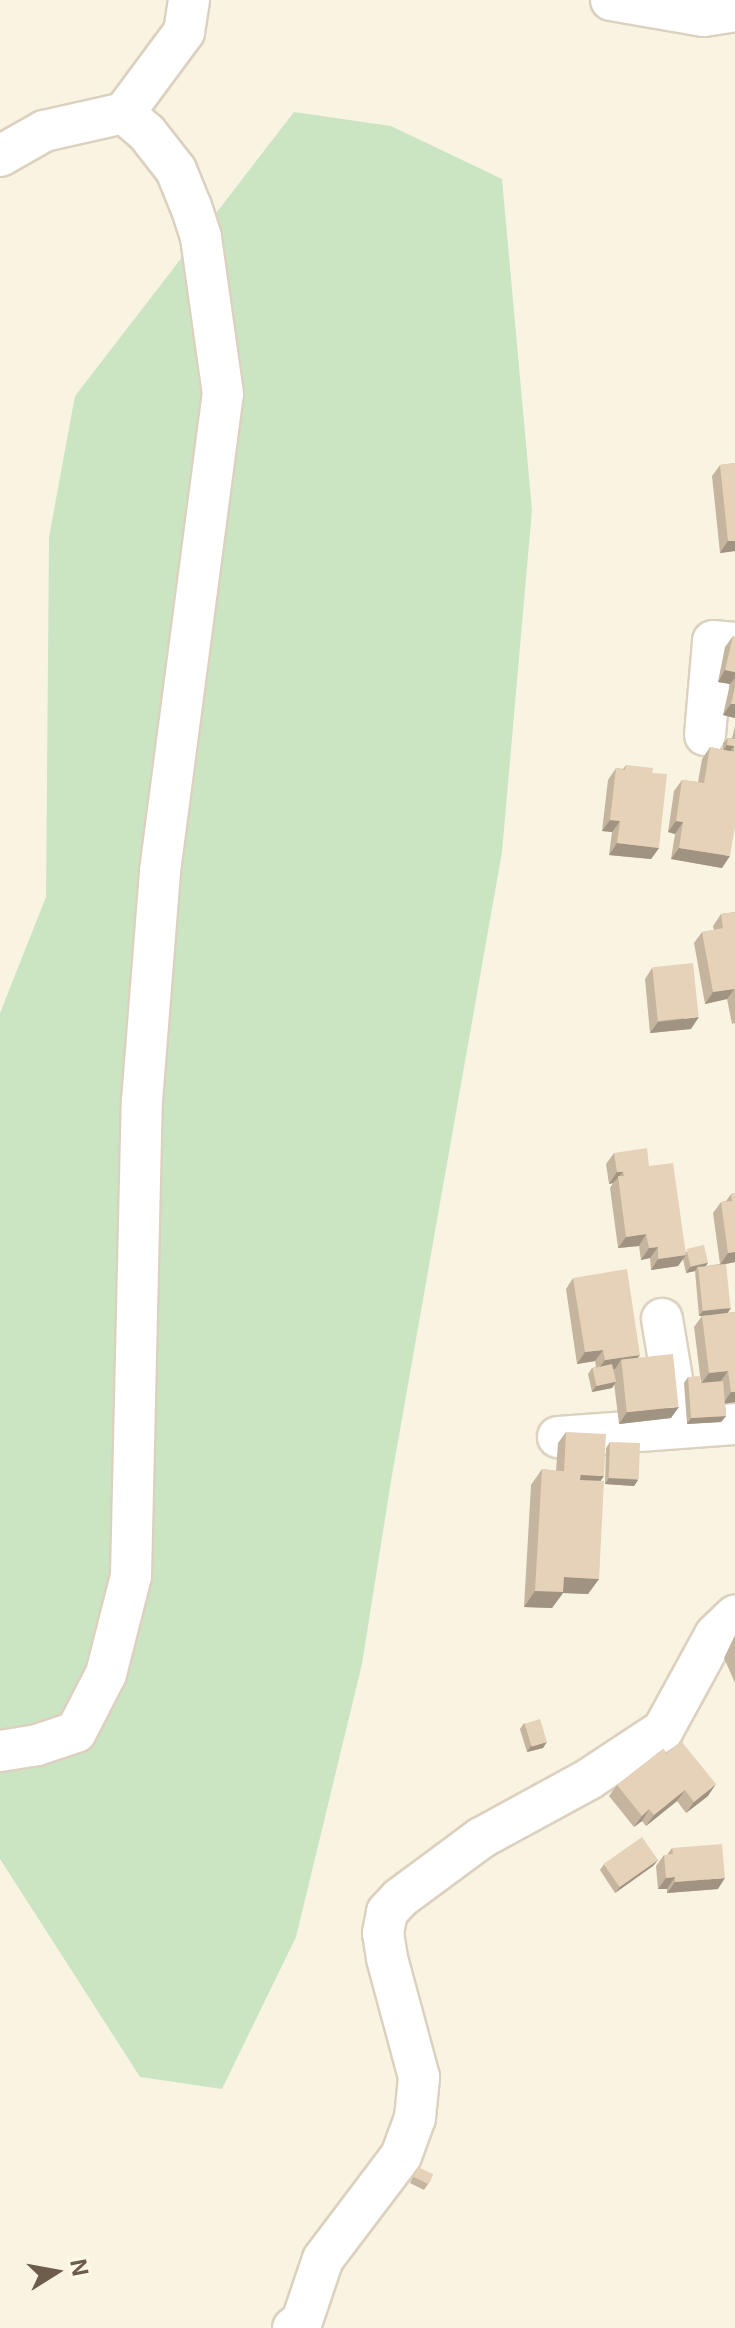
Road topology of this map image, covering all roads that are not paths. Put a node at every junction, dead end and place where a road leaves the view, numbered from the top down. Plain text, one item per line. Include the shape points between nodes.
1 (189, 0) edge
2 (611, 0) edge
3 (735, 11) edge
4 (124, 113) junction
5 (0, 156) edge
6 (735, 643) edge
7 (705, 735) dead end
8 (662, 1319) dead end
9 (735, 1424) edge
10 (680, 1429) junction
11 (558, 1437) dead end
12 (735, 1616) edge
13 (0, 1751) edge
14 (293, 2328) edge

1 - 4 street via 184,32
2 - 3 street via 704,16
4 - 5 street via 44,131
4 - 13 street via 176,170 191,207 201,237 223,394 156,917 142,1101 131,1576 106,1674 76,1732
6 - 7 street via 713,641
8 - 10 street
9 - 10 street
10 - 11 street
12 - 14 street via 715,1635 663,1730 589,1779 481,1838 387,1912 387,1958 419,2077 415,2118 401,2156 323,2259 302,2321

